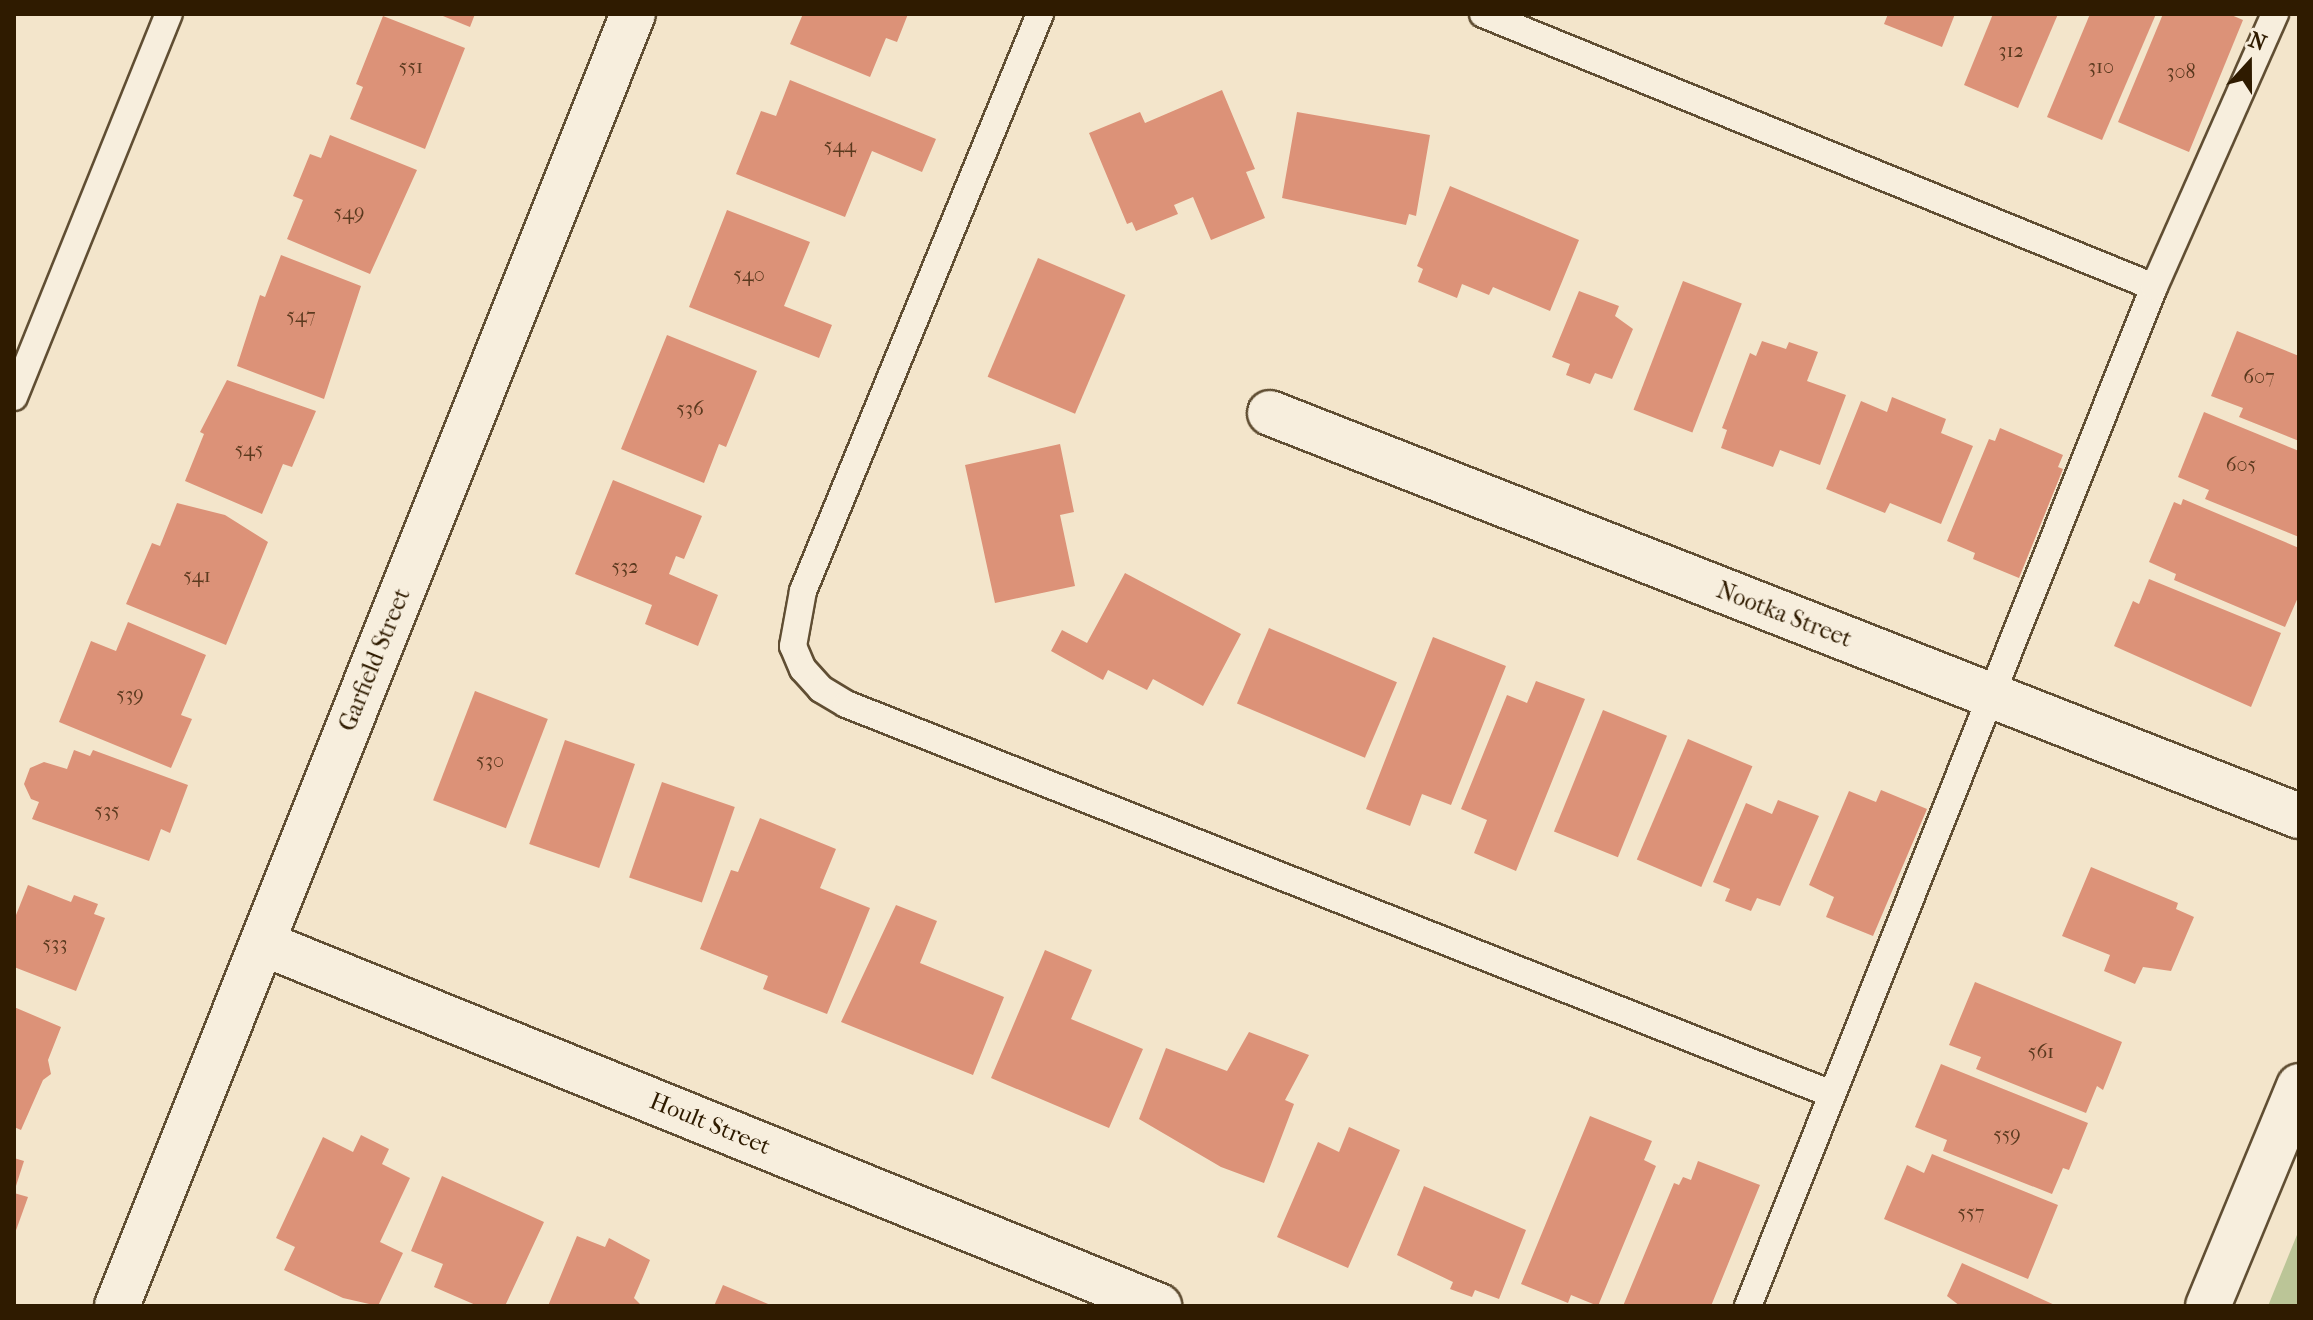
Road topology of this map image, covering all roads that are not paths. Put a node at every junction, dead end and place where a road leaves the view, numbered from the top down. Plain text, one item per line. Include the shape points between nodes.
1 (169, 14) edge
2 (633, 14) edge
3 (1040, 14) edge
4 (1483, 14) edge
5 (2275, 14) edge
6 (2154, 287) junction
7 (14, 397) edge
8 (1270, 413) dead end
9 (1988, 695) junction
10 (2299, 816) edge
11 (262, 943) junction
12 (2299, 1086) edge
13 (1829, 1093) junction
14 (117, 1306) edge
15 (1159, 1306) edge
16 (1748, 1306) edge
17 (2208, 1306) edge

1 - 7 lane
2 - 11 street, Garfield Street
3 - 13 lane via 803,591 793,646 803,669 821,689 846,704
4 - 6 lane
5 - 6 lane
6 - 9 lane
8 - 9 street, Nootka Street
9 - 10 street, Nootka Street
9 - 13 lane
11 - 14 street, Garfield Street
11 - 15 street, Hoult Street
12 - 17 street
13 - 16 lane

